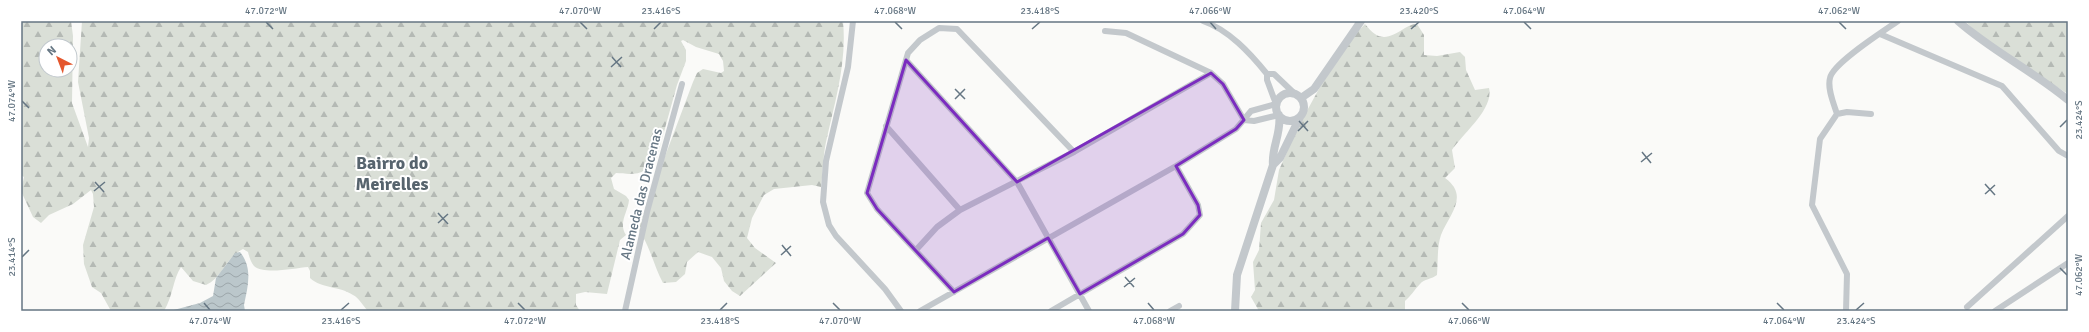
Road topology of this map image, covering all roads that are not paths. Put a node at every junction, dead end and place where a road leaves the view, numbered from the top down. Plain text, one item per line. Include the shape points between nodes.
1 (853, 21) edge
2 (1203, 21) edge
3 (1361, 21) edge
4 (1898, 21) edge
5 (1958, 21) edge
6 (1105, 31) dead end
7 (1880, 34) junction
8 (906, 60) junction
9 (1212, 73) junction
10 (1268, 74) junction
11 (682, 84) dead end
12 (1298, 96) junction
13 (2068, 100) edge
14 (1276, 104) junction
15 (1837, 114) junction
16 (1871, 114) dead end
17 (1279, 115) junction
18 (1300, 117) junction
19 (1244, 120) junction
20 (886, 126) junction
21 (1074, 152) junction
22 (2068, 156) edge
23 (1273, 165) junction
24 (1176, 166) junction
25 (1017, 182) junction
26 (960, 210) junction
27 (2068, 216) edge
28 (1048, 238) junction
29 (916, 250) junction
30 (2068, 263) edge
31 (954, 292) junction
32 (1080, 294) junction
33 (1179, 306) dead end
34 (1967, 308) dead end
35 (625, 311) edge
36 (901, 311) edge
37 (920, 311) edge
38 (1051, 311) edge
39 (1089, 311) edge
40 (1170, 311) edge
41 (1235, 311) edge
42 (1846, 311) edge
43 (1995, 311) edge

1 - 36 street via 848,67 826,161 822,202 829,225 836,236
2 - 10 street via 1236,41
3 - 12 street via 1314,89
4 - 7 street
5 - 13 street via 1989,46
6 - 9 street via 1126,33
7 - 15 street via 1832,73 1829,84
7 - 22 street via 2002,86 2059,151
8 - 20 street
8 - 21 street via 908,52 920,40 939,28 957,29
8 - 25 street
9 - 19 street via 1223,84
9 - 21 street
10 - 12 street via 1274,74
10 - 14 street via 1267,80
11 - 35 street, Alameda das Dracenas
12 - 14 street via 1283,95
12 - 18 street via 1304,106
14 - 17 street
14 - 19 street via 1251,111
15 - 16 street
15 - 42 street via 1820,139 1812,205 1847,274
17 - 18 street via 1289,121
17 - 19 street via 1254,121
17 - 23 street
18 - 23 street via 1280,158
19 - 24 street via 1236,129
20 - 26 street
20 - 29 street via 866,193 877,209
21 - 25 street
23 - 41 street via 1237,275
24 - 28 street
24 - 32 street via 1198,205 1200,215 1183,234
25 - 26 street
25 - 28 street
26 - 29 street via 937,228
27 - 34 street
28 - 31 street
28 - 32 street
29 - 31 street
30 - 43 street
31 - 37 street
32 - 38 street
32 - 39 street
33 - 40 street

